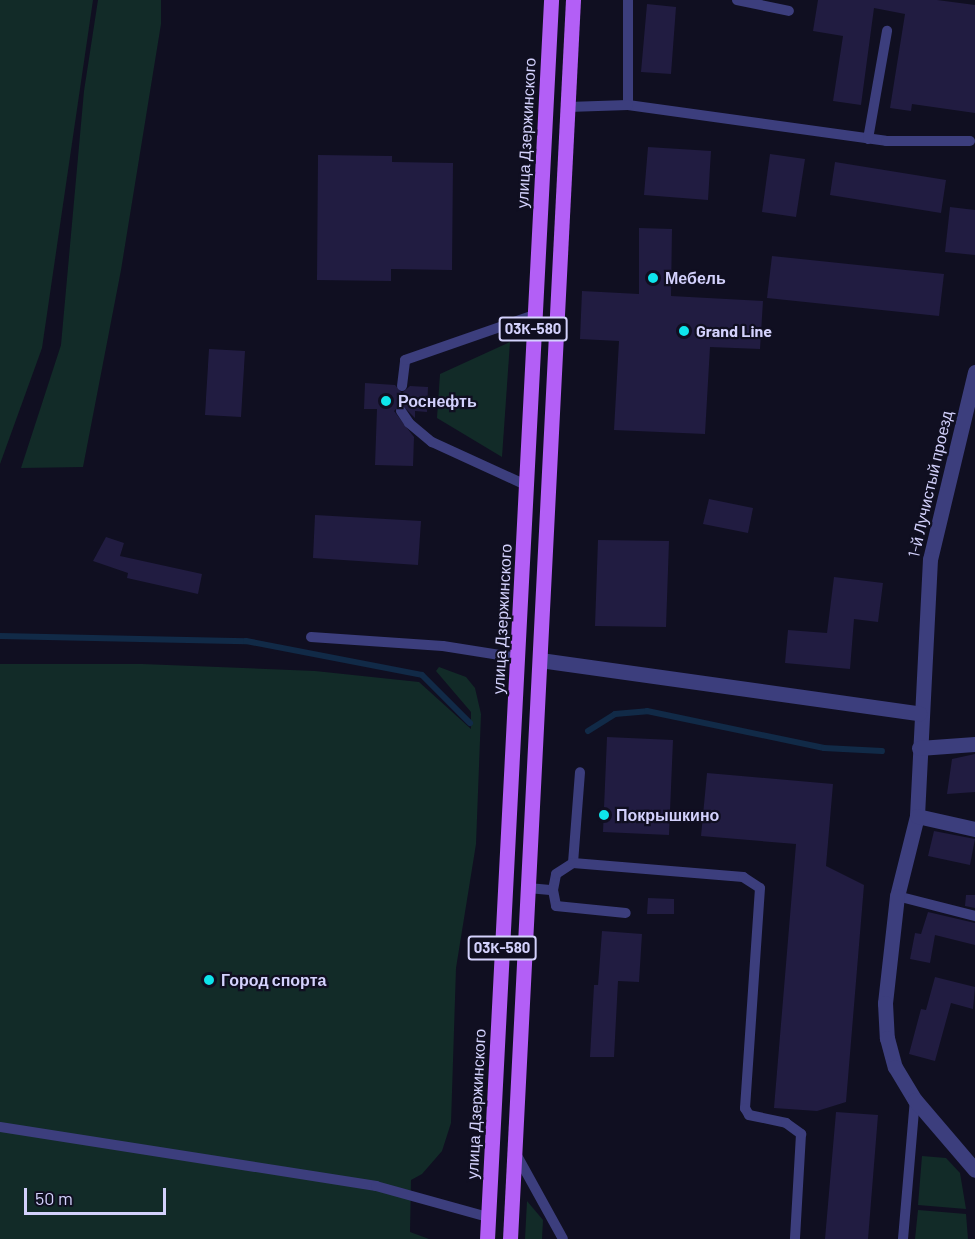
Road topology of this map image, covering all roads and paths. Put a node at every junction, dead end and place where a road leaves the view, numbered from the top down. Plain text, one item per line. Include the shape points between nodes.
1 (551, 0) edge
2 (573, 0) edge
3 (628, 0) edge
4 (737, 0) edge
5 (789, 12) dead end
6 (886, 31) dead end
7 (628, 105) junction
8 (568, 107) junction
9 (868, 139) junction
10 (970, 141) dead end
11 (534, 315) junction
12 (975, 372) edge
13 (402, 386) dead end
14 (401, 411) dead end
15 (526, 485) junction
16 (311, 637) dead end
17 (519, 658) junction
18 (540, 660) junction
19 (920, 713) junction
20 (975, 744) edge
21 (919, 748) junction
22 (580, 772) dead end
23 (917, 816) junction
24 (975, 829) edge
25 (573, 863) junction
26 (528, 888) junction
27 (553, 890) junction
28 (897, 896) junction
29 (626, 913) dead end
30 (975, 916) edge
31 (915, 1100) junction
32 (0, 1128) edge
33 (515, 1152) junction
34 (975, 1170) edge
35 (488, 1217) junction
36 (510, 1231) edge
37 (487, 1239) edge
38 (563, 1239) edge
39 (795, 1239) edge
40 (903, 1239) edge

1 - 11 main road, улица Дзержинского / 03К-580
2 - 8 main road, 03К-580
3 - 7 lane
4 - 5 lane
6 - 9 lane
7 - 8 lane
7 - 9 lane
8 - 18 main road, 03К-580
9 - 10 lane
11 - 13 lane via 405,360
11 - 15 main road, улица Дзержинского / 03К-580
12 - 19 street, 1-й Лучистый проезд via 930,559
14 - 15 lane via 432,442
15 - 17 main road, улица Дзержинского / 03К-580
16 - 17 lane via 443,646
17 - 18 main road
17 - 35 main road, улица Дзержинского / 03К-580
18 - 19 street
18 - 26 main road, 03К-580
19 - 21 street, 1-й Лучистый проезд
20 - 21 street
21 - 23 street, 1-й Лучистый проезд
22 - 25 lane
23 - 24 street
23 - 28 street, 1-й Лучистый проезд
25 - 27 lane via 556,874
25 - 39 lane via 743,877 760,888 745,1108 749,1115 786,1123 801,1134
26 - 27 lane
26 - 33 main road, 03К-580
27 - 29 lane via 556,906
28 - 30 lane
28 - 31 street, 1-й Лучистый проезд via 888,957 887,1038 895,1067
31 - 34 street, 1-й Лучистый проезд
31 - 40 lane
32 - 35 lane via 375,1186
33 - 36 main road, 03К-580
33 - 38 lane
35 - 36 main road, 03К-580
35 - 37 main road, улица Дзержинского / 03К-580

